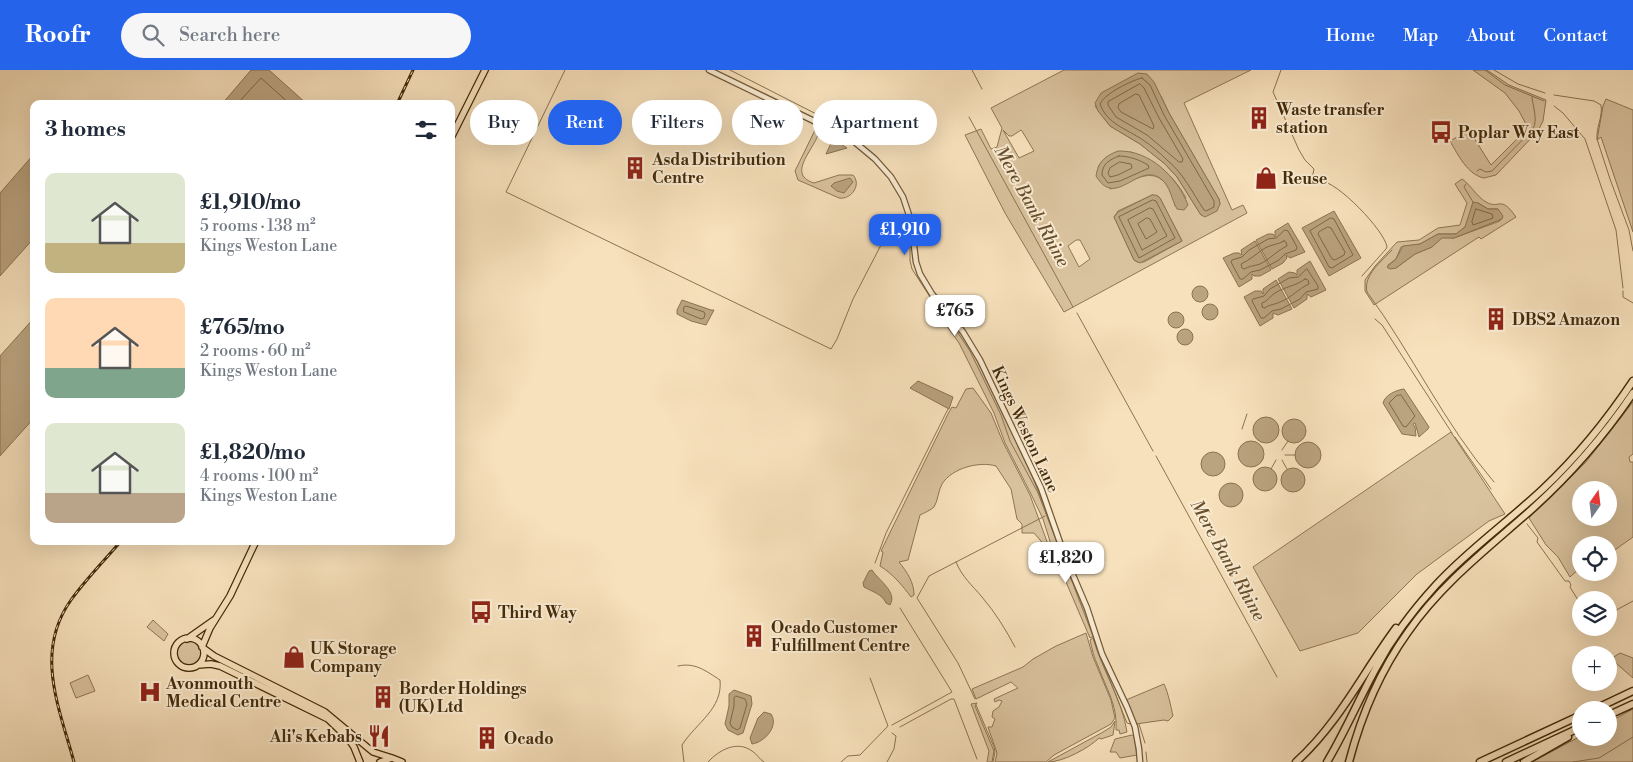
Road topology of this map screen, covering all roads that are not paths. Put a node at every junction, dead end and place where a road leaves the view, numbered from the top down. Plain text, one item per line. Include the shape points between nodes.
1 (484, 70) edge
2 (709, 70) edge
3 (455, 130) edge
4 (1633, 381) edge
5 (1633, 393) edge
6 (254, 545) edge
7 (1422, 600) junction
8 (214, 620) junction
9 (188, 638) junction
10 (203, 648) junction
11 (198, 665) junction
12 (1633, 691) edge
13 (1612, 701) edge
14 (1633, 704) edge
15 (1617, 711) edge
16 (1572, 719) edge
17 (1572, 731) edge
18 (1572, 733) edge
19 (1510, 748) junction
20 (392, 758) junction
21 (360, 762) edge
22 (380, 762) edge
23 (402, 762) edge
24 (1140, 762) edge
25 (1296, 762) edge
26 (1327, 762) edge
27 (1349, 762) edge
28 (1473, 762) edge
29 (1480, 762) edge
30 (1506, 762) edge
31 (1524, 762) edge

1 - 3 highway
2 - 24 street, Kings Weston Lane via 851,139 891,177 903,197 911,221 920,274 980,360 1040,488 1102,654 1127,706
4 - 7 highway via 1577,454
5 - 27 highway via 1582,459 1545,497 1448,584 1407,632 1366,708
6 - 8 highway via 230,596
7 - 25 highway via 1403,618 1326,731
7 - 26 highway via 1390,644
8 - 9 highway
8 - 10 highway
9 - 10 highway
9 - 11 highway via 176,646 175,659 184,667
10 - 11 highway via 203,658
10 - 20 highway via 325,712 373,752
11 - 21 highway via 220,666 328,720 348,738
12 - 13 highway
14 - 15 highway
16 - 19 highway
17 - 30 highway
18 - 31 highway
19 - 28 highway
19 - 29 highway
20 - 22 highway
20 - 23 highway

